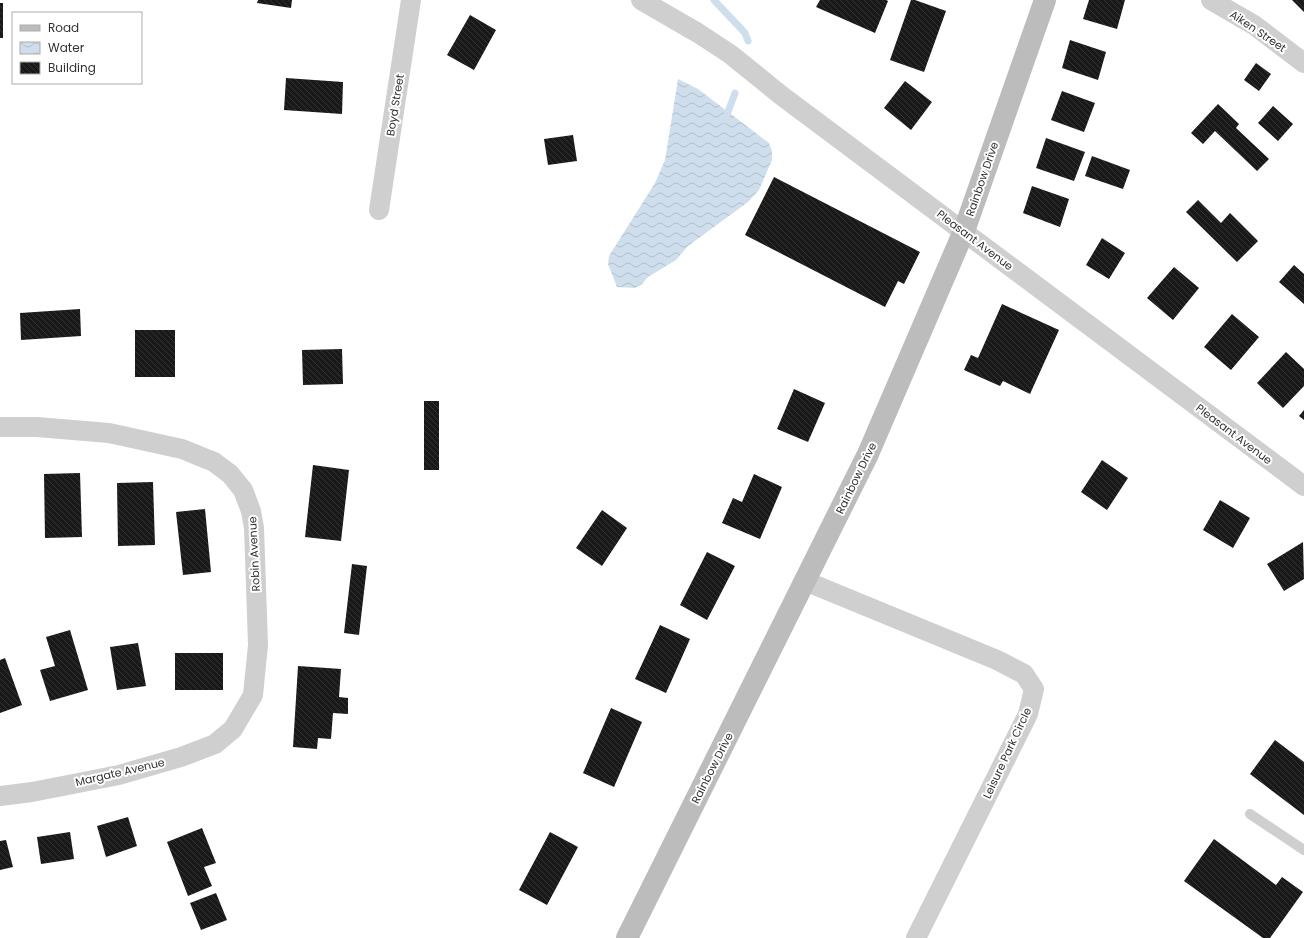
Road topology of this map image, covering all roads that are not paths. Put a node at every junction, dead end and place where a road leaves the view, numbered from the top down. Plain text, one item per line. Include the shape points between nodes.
1 (411, 0) edge
2 (641, 0) edge
3 (1045, 0) edge
4 (1211, 0) edge
5 (1304, 63) edge
6 (379, 210) dead end
7 (964, 231) junction
8 (0, 427) edge
9 (1304, 486) edge
10 (805, 581) junction
11 (233, 729) joint
12 (0, 796) edge
13 (1250, 814) dead end
14 (1304, 850) edge
15 (627, 938) edge
16 (916, 938) edge

1 - 6 street, Boyd Street
2 - 7 street, Pleasant Avenue via 730,54 782,96
3 - 7 main road, Rainbow Drive
4 - 5 street, Aiken Street via 1254,25
7 - 9 street, Pleasant Avenue
7 - 10 main road, Rainbow Drive via 868,454
8 - 11 street, Robin Avenue via 37,427 109,433 182,449 214,462 230,474 243,490 254,528 258,645 253,695
10 - 15 main road, Rainbow Drive
10 - 16 street, Leisure Park Circle via 997,660 1024,674 1034,689 1028,714
11 - 12 street, Margate Avenue via 214,744 181,757 120,775
13 - 14 lane

